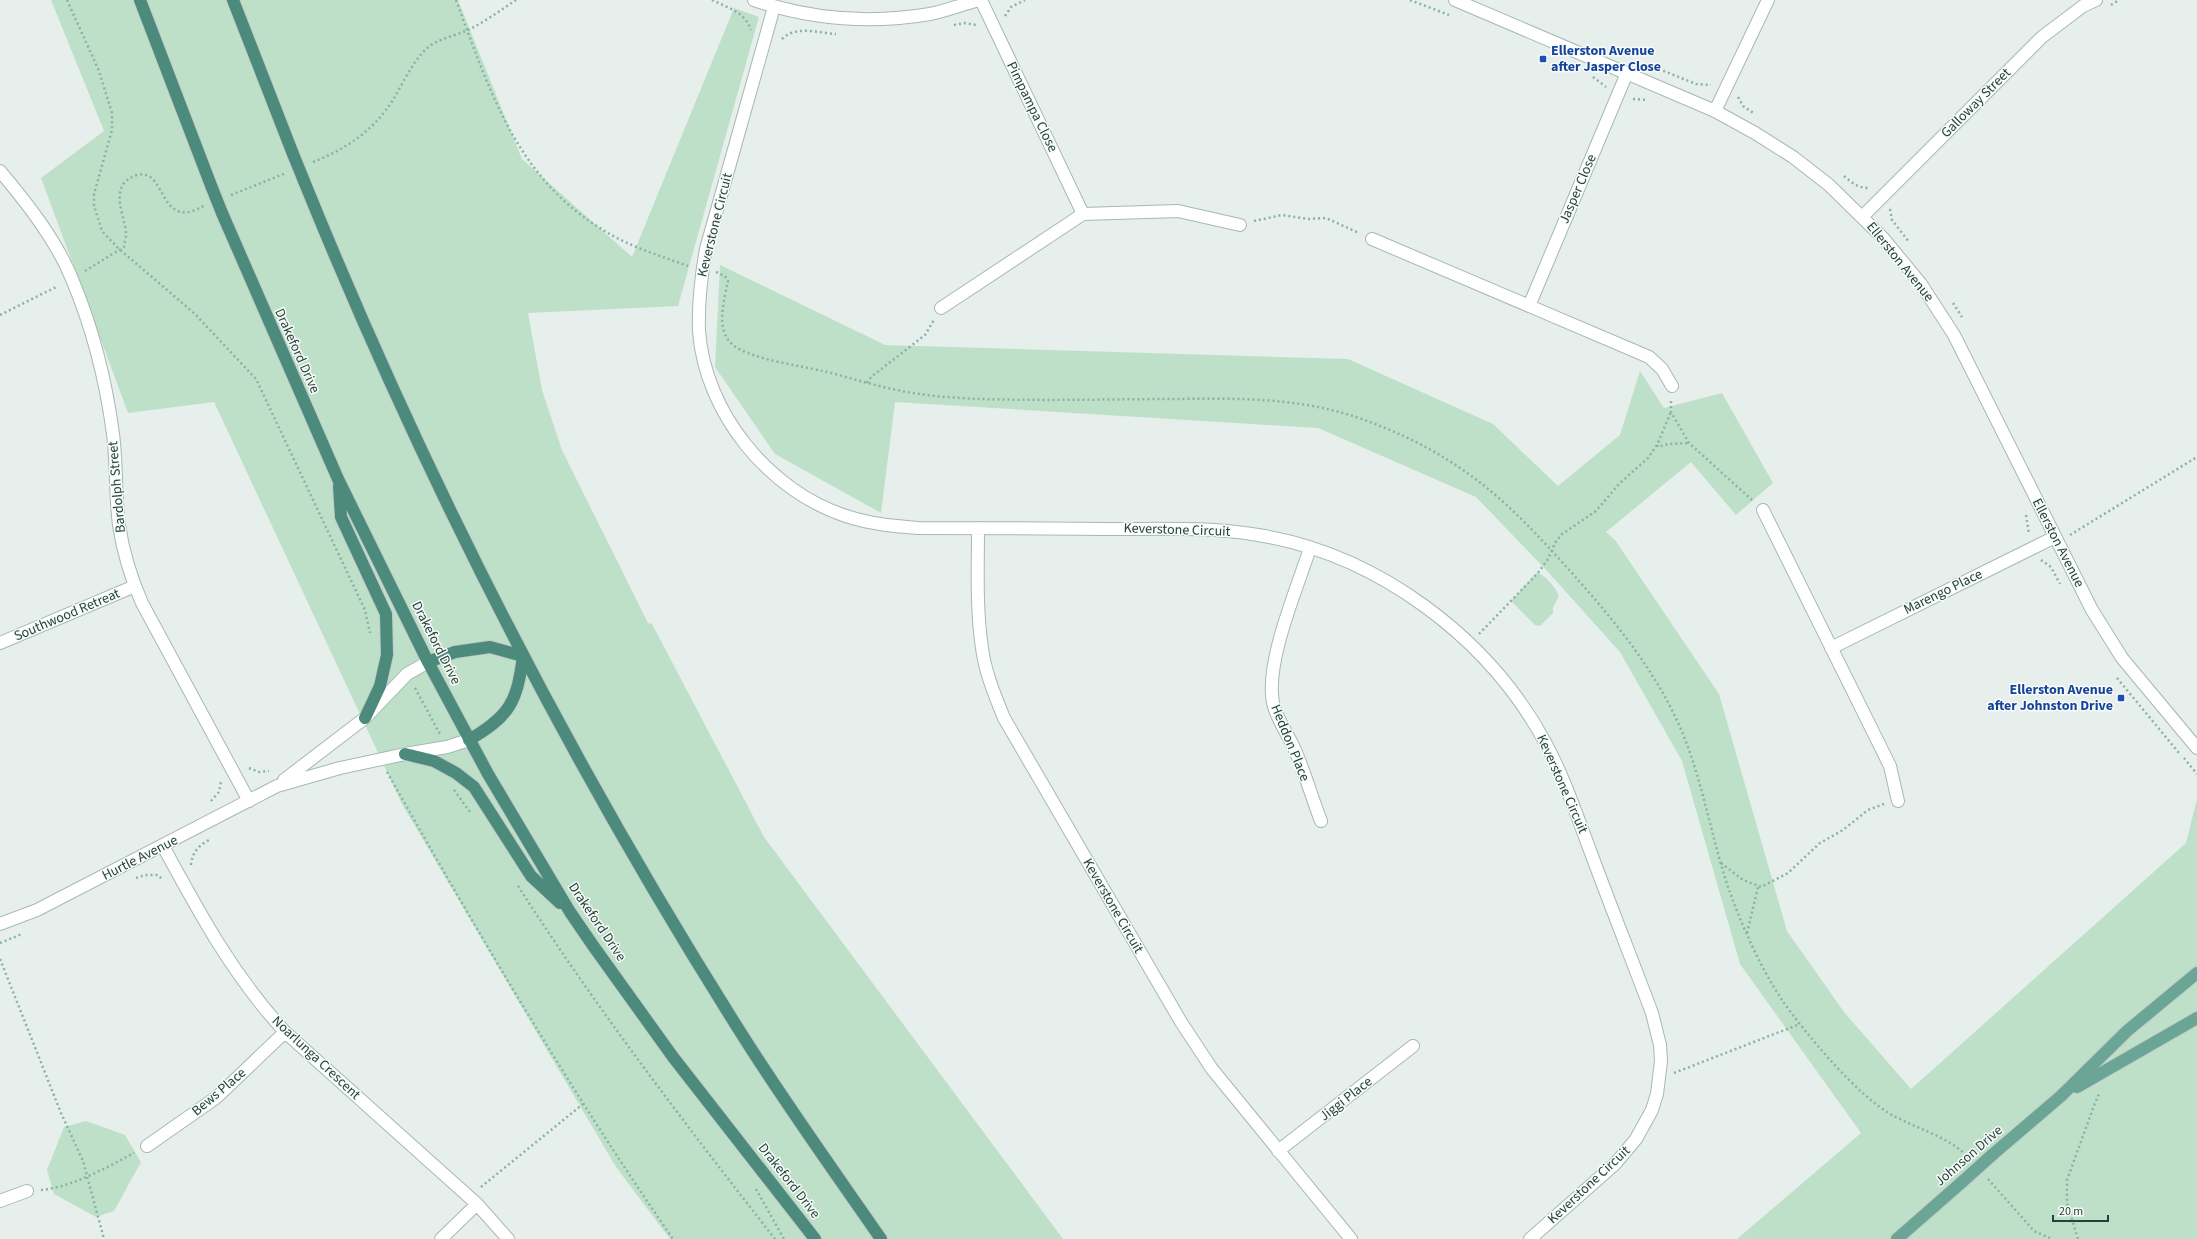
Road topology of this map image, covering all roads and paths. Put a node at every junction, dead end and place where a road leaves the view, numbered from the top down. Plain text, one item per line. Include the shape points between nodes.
1 (67, 0) edge
2 (140, 0) edge
3 (233, 0) edge
4 (456, 0) edge
5 (516, 0) edge
6 (712, 0) edge
7 (722, 0) edge
8 (754, 0) edge
9 (980, 0) edge
10 (1025, 0) edge
11 (1454, 0) edge
12 (1768, 0) edge
13 (2096, 0) edge
14 (721, 4) junction
15 (774, 7) junction
16 (1005, 17) dead end
17 (468, 30) junction
18 (752, 34) dead end
19 (1627, 73) junction
20 (1635, 100) dead end
21 (1654, 103) dead end
22 (1715, 111) junction
23 (0, 171) edge
24 (1083, 214) junction
25 (1863, 216) junction
26 (1240, 225) joint
27 (1372, 239) joint
28 (120, 250) junction
29 (690, 265) junction
30 (703, 269) junction
31 (689, 270) dead end
32 (72, 278) junction
33 (1529, 306) junction
34 (942, 308) joint
35 (0, 315) edge
36 (867, 384) junction
37 (1672, 386) joint
38 (1671, 412) junction
39 (1689, 443) junction
40 (1657, 445) junction
41 (2197, 457) edge
42 (338, 479) junction
43 (1763, 510) joint
44 (2023, 510) dead end
45 (978, 528) junction
46 (2028, 532) dead end
47 (2056, 540) junction
48 (1310, 548) junction
49 (1551, 551) junction
50 (134, 586) junction
51 (370, 638) dead end
52 (0, 643) edge
53 (1469, 644) junction
54 (1831, 648) junction
55 (523, 656) junction
56 (428, 662) junction
57 (407, 674) junction
58 (365, 718) junction
59 (469, 740) junction
60 (447, 747) junction
61 (2197, 748) edge
62 (405, 754) junction
63 (229, 764) junction
64 (384, 767) dead end
65 (274, 769) dead end
66 (277, 786) junction
67 (454, 793) dead end
68 (249, 801) junction
69 (1898, 801) joint
70 (207, 804) dead end
71 (471, 813) dead end
72 (1321, 821) dead end
73 (213, 838) dead end
74 (163, 846) junction
75 (1721, 863) junction
76 (131, 880) dead end
77 (183, 883) junction
78 (516, 884) dead end
79 (1758, 887) junction
80 (570, 912) junction
81 (0, 924) edge
82 (25, 932) dead end
83 (1747, 933) junction
84 (0, 943) edge
85 (0, 959) edge
86 (2197, 973) edge
87 (2197, 1018) edge
88 (1800, 1024) junction
89 (285, 1032) junction
90 (1413, 1046) dead end
91 (1659, 1074) junction
92 (2102, 1090) dead end
93 (2061, 1096) junction
94 (583, 1104) junction
95 (147, 1146) joint
96 (1278, 1151) junction
97 (1969, 1158) dead end
98 (87, 1175) junction
99 (1987, 1178) dead end
100 (27, 1191) joint
101 (0, 1201) edge
102 (473, 1201) junction
103 (104, 1239) edge
104 (441, 1239) edge
105 (508, 1239) edge
106 (672, 1239) edge
107 (775, 1239) edge
108 (814, 1239) edge
109 (881, 1239) edge
110 (1352, 1239) edge
111 (1530, 1239) edge
112 (1897, 1239) edge
113 (2052, 1239) edge
114 (2078, 1239) edge

1 - 28 path via 99,71 112,113 112,130 100,169 94,206 102,231
2 - 42 highway, Drakeford Drive, bridge via 222,213 273,335
3 - 55 highway, bridge via 342,274 398,402
4 - 17 path
5 - 17 path
6 - 14 path
7 - 14 path
8 - 15 street
9 - 15 street via 930,13 878,19 826,17
9 - 24 street, Pimpampa Close
10 - 16 path via 1011,7
11 - 19 street, Ellerston Avenue
12 - 22 street
13 - 25 street, Galloway Street via 2083,6 2042,37
14 - 18 path via 746,19
15 - 30 street, Keverstone Circuit via 706,250
17 - 29 path via 487,84 523,154 543,180 576,210 616,237 652,253
19 - 22 street, Ellerston Avenue
19 - 33 street, Jasper Close
20 - 21 path
22 - 25 street, Ellerston Avenue via 1755,132 1793,157
23 - 32 street, Bardolph Street via 25,201
24 - 26 street via 1178,211
24 - 34 street
25 - 47 street, Ellerston Avenue via 1921,284 1954,335
26 - 27 path via 1282,215 1308,219 1326,218
27 - 33 street
28 - 32 path
28 - 51 path via 195,314 256,379 365,610
29 - 30 path
29 - 31 path
30 - 36 path via 725,276 728,281 722,320 726,337 732,344 754,355
30 - 45 street, Keverstone Circuit via 699,291 699,332 712,386 735,430 747,447 776,477 793,490 829,510 860,520 918,528
32 - 35 path
32 - 50 street, Bardolph Street via 104,378 113,435 119,524
33 - 37 street via 1649,357 1662,370
34 - 36 path via 925,335 871,377
36 - 49 path via 955,398 1231,398 1328,409 1409,438 1457,465 1514,510
37 - 38 path
38 - 39 path
38 - 40 path
39 - 40 path
39 - 43 path
40 - 49 path via 1648,458 1619,484 1596,510 1562,534
41 - 47 path
42 - 56 highway, Drakeford Drive
42 - 58 highway via 341,517 386,614 387,656 380,686
43 - 54 street
44 - 46 path via 2029,523
45 - 48 street, Keverstone Circuit via 1209,529 1260,535
45 - 96 street, Keverstone Circuit via 978,601 982,649 1004,718 1180,1022 1212,1068
47 - 54 street, Marengo Place
47 - 61 street, Ellerston Avenue via 2092,610 2122,658
48 - 53 street, Keverstone Circuit via 1363,569 1412,597
48 - 72 street, Heddon Place via 1275,658 1271,681 1273,704 1295,750
49 - 53 path via 1538,573
49 - 75 path via 1607,612 1668,700 1691,754
50 - 52 street, Southwood Retreat
50 - 63 street, Bardolph Street
53 - 91 street, Keverstone Circuit via 1515,694 1545,742 1569,794 1652,1013 1660,1045
54 - 69 street via 1890,766
55 - 56 highway via 490,647 455,652
55 - 59 highway via 517,690 508,709 498,721
55 - 109 highway via 630,848 741,1035
56 - 57 street, Hurtle Avenue
56 - 59 highway, Drakeford Drive
57 - 58 street, Hurtle Avenue
57 - 60 path
58 - 66 street, Hurtle Avenue
59 - 60 street, Hurtle Avenue
59 - 80 highway, Drakeford Drive
60 - 62 street, Hurtle Avenue
62 - 66 street, Hurtle Avenue via 308,776
62 - 80 highway via 434,761 474,787 531,876
63 - 65 path via 240,758 252,770 267,772
63 - 68 street, Bardolph Street
63 - 70 path via 218,770 221,783 219,792
64 - 94 path via 460,901
66 - 68 street, Hurtle Avenue
67 - 71 path
68 - 74 street, Hurtle Avenue
69 - 79 path via 1868,810 1843,830 1820,842 1788,873
73 - 77 path via 197,849 192,856 194,878
74 - 77 street, Noarlunga Crescent
74 - 81 street, Hurtle Avenue via 37,910
75 - 79 path via 1743,880
75 - 83 path via 1727,885
76 - 77 path via 145,875 158,875 171,888
77 - 89 street, Noarlunga Crescent via 230,964
78 - 107 path via 624,1043
79 - 83 path
80 - 108 highway, Drakeford Drive via 673,1057
82 - 84 path
83 - 88 path via 1769,978
85 - 98 path
86 - 93 main road, Johnson Drive via 2127,1031
87 - 93 main road, Johnson Drive
88 - 91 path via 1678,1072
88 - 97 path via 1848,1078 1882,1109 1935,1134 1960,1149
89 - 95 street, Bews Place via 217,1097
89 - 102 street, Noarlunga Crescent
90 - 96 street, Jiggi Place
91 - 111 street, Keverstone Circuit via 1652,1110 1636,1140 1614,1164
92 - 114 path via 2067,1180 2067,1203
93 - 112 main road, Johnson Drive, bridge
94 - 102 path
94 - 106 path
95 - 98 path
96 - 110 street, Keverstone Circuit
98 - 100 path via 50,1189
98 - 103 path
99 - 113 path via 2034,1230
100 - 101 street
102 - 104 street
102 - 105 street, Noarlunga Crescent

